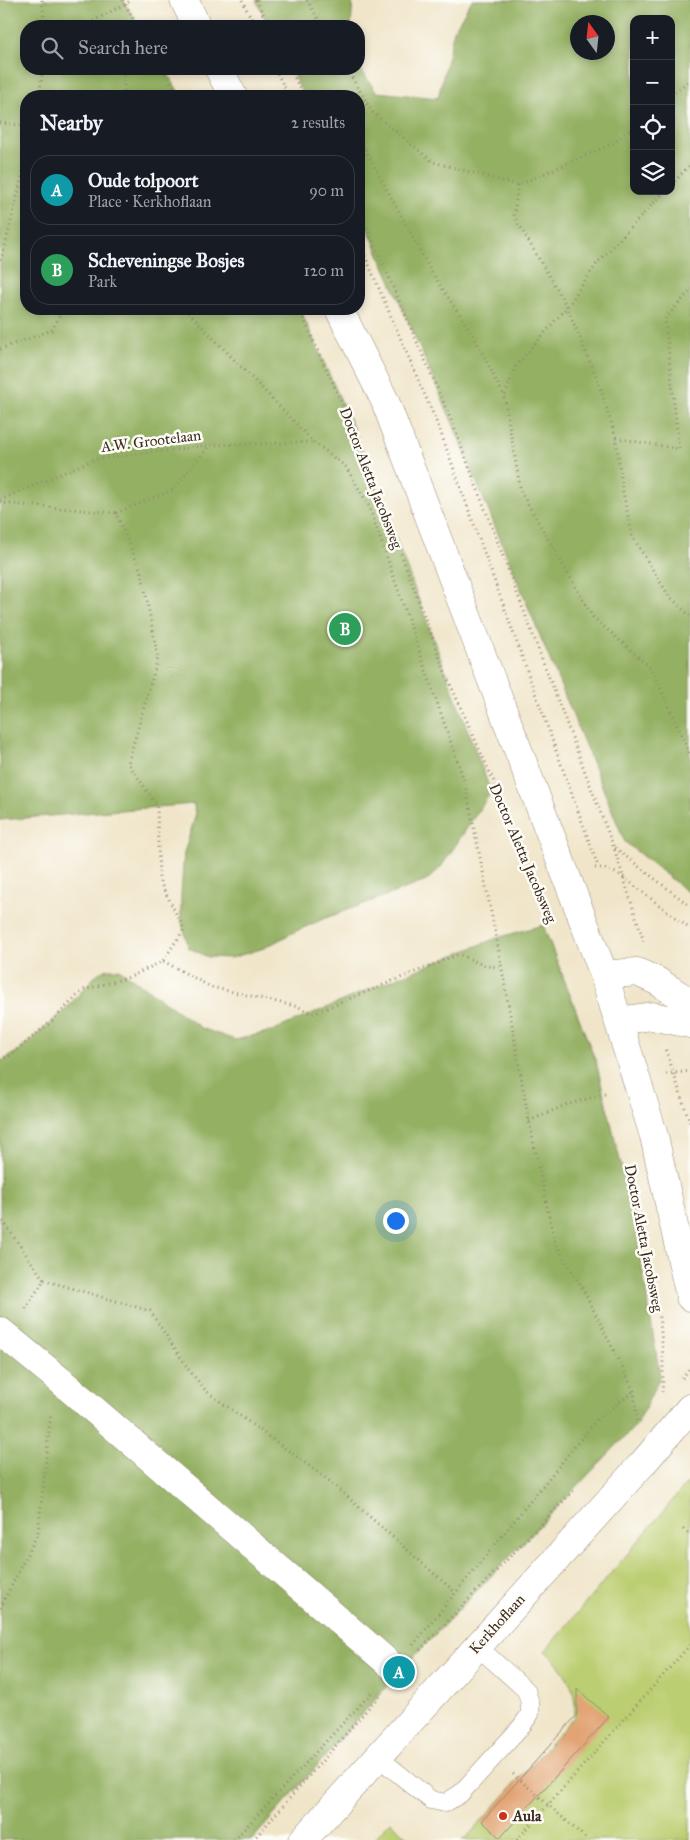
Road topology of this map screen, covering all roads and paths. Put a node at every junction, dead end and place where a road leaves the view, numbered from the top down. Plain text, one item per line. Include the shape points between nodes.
1 (42, 0) edge
2 (132, 0) edge
3 (184, 0) edge
4 (242, 0) edge
5 (256, 0) edge
6 (307, 0) edge
7 (124, 2) edge
8 (44, 20) edge
9 (94, 20) edge
10 (134, 20) edge
11 (194, 20) edge
12 (252, 20) edge
13 (266, 20) edge
14 (319, 20) edge
15 (42, 75) edge
16 (124, 75) edge
17 (166, 75) edge
18 (222, 75) edge
19 (278, 75) edge
20 (293, 75) edge
21 (350, 75) edge
22 (690, 80) edge
23 (39, 90) edge
24 (124, 90) edge
25 (175, 90) edge
26 (230, 90) edge
27 (286, 90) edge
28 (301, 90) edge
29 (359, 90) edge
30 (675, 92) edge
31 (365, 100) edge
32 (0, 123) edge
33 (20, 125) edge
34 (630, 129) edge
35 (365, 148) dead end
36 (690, 165) edge
37 (675, 180) edge
38 (20, 185) edge
39 (518, 185) junction
40 (661, 195) edge
41 (365, 223) edge
42 (365, 256) edge
43 (0, 260) edge
44 (690, 291) edge
45 (567, 307) junction
46 (61, 315) edge
47 (192, 315) edge
48 (302, 315) edge
49 (342, 315) edge
50 (0, 349) edge
51 (504, 396) junction
52 (616, 438) junction
53 (314, 442) junction
54 (211, 444) junction
55 (0, 502) edge
56 (116, 513) junction
57 (690, 616) edge
58 (690, 754) edge
59 (500, 794) dead end
60 (614, 848) junction
61 (598, 868) junction
62 (567, 876) junction
63 (602, 876) dead end
64 (622, 876) junction
65 (690, 906) edge
66 (690, 929) edge
67 (163, 961) junction
68 (501, 967) junction
69 (604, 975) junction
70 (657, 981) junction
71 (690, 1002) edge
72 (652, 1016) junction
73 (619, 1020) junction
74 (690, 1024) edge
75 (0, 1060) edge
76 (690, 1123) edge
77 (0, 1217) edge
78 (44, 1280) junction
79 (654, 1286) dead end
80 (690, 1297) edge
81 (3, 1334) edge
82 (56, 1376) junction
83 (634, 1391) junction
84 (683, 1417) edge
85 (643, 1462) junction
86 (576, 1488) dead end
87 (683, 1530) dead end
88 (690, 1536) edge
89 (456, 1593) junction
90 (0, 1608) edge
91 (690, 1645) edge
92 (477, 1646) junction
93 (397, 1670) junction
94 (378, 1757) junction
95 (536, 1794) dead end
96 (548, 1805) junction
97 (234, 1840) edge
98 (253, 1840) edge
99 (303, 1840) edge
100 (516, 1840) edge
101 (588, 1840) edge

1 - 8 path
2 - 7 path
3 - 11 street
4 - 12 path
5 - 13 path
6 - 14 path
7 - 9 path
7 - 10 path
15 - 23 path
16 - 24 path
17 - 25 path
18 - 26 street
19 - 27 path
20 - 28 path
21 - 29 path
22 - 30 path
31 - 39 path via 372,112 433,162
32 - 33 path
34 - 39 path via 614,142
35 - 51 path via 432,274 474,335
36 - 37 path
38 - 43 path
39 - 45 path via 514,216
40 - 45 path via 598,262
41 - 60 path via 452,422
42 - 61 path via 439,428
44 - 52 path via 666,319 679,450
45 - 51 path via 516,366
45 - 52 path via 598,381
46 - 50 path via 52,330
47 - 53 path
48 - 59 path, Doctor Aletta Jacobsweg via 359,441 447,677
49 - 62 street, Doctor Aletta Jacobsweg via 385,401
51 - 58 path via 521,492 593,617 652,669
52 - 57 path via 632,536 669,596
53 - 54 path, A.W. Grootelaan
53 - 68 path via 346,467 369,506 465,783
54 - 55 path, A.W. Grootelaan via 95,459
54 - 56 path via 173,490
55 - 56 path
56 - 67 path via 142,574 158,658 128,763 158,806 159,880 184,929
60 - 64 path
60 - 65 path
61 - 62 path
61 - 63 path
61 - 64 path
62 - 69 street, Doctor Aletta Jacobsweg
64 - 66 path
64 - 70 path
67 - 68 path via 211,987 299,1007 312,1014 459,954 486,966
67 - 75 path via 130,977 83,990 51,1022
68 - 83 path via 555,1243 583,1289
69 - 70 street via 637,972
69 - 73 street, Doctor Aletta Jacobsweg
70 - 71 street
72 - 73 street
72 - 74 street
72 - 76 path
73 - 80 street, Doctor Aletta Jacobsweg via 654,1136
77 - 78 path
78 - 81 path
78 - 89 path via 150,1311 206,1391 326,1479
79 - 84 path, Doctor Aletta Jacobsweg via 664,1366 661,1404
81 - 82 street
82 - 90 path via 38,1533
82 - 93 street
83 - 85 path
83 - 89 path via 598,1418
84 - 85 street, Kerkhoflaan
85 - 92 street, Kerkhoflaan
86 - 93 path
87 - 88 path
89 - 93 path
91 - 96 path
92 - 94 street, Kerkhoflaan
92 - 94 lane via 526,1690 530,1714 521,1727 460,1794 445,1803 431,1800
93 - 97 path
93 - 98 path
94 - 99 street, Kerkhoflaan
95 - 96 path
96 - 100 path
96 - 101 path

